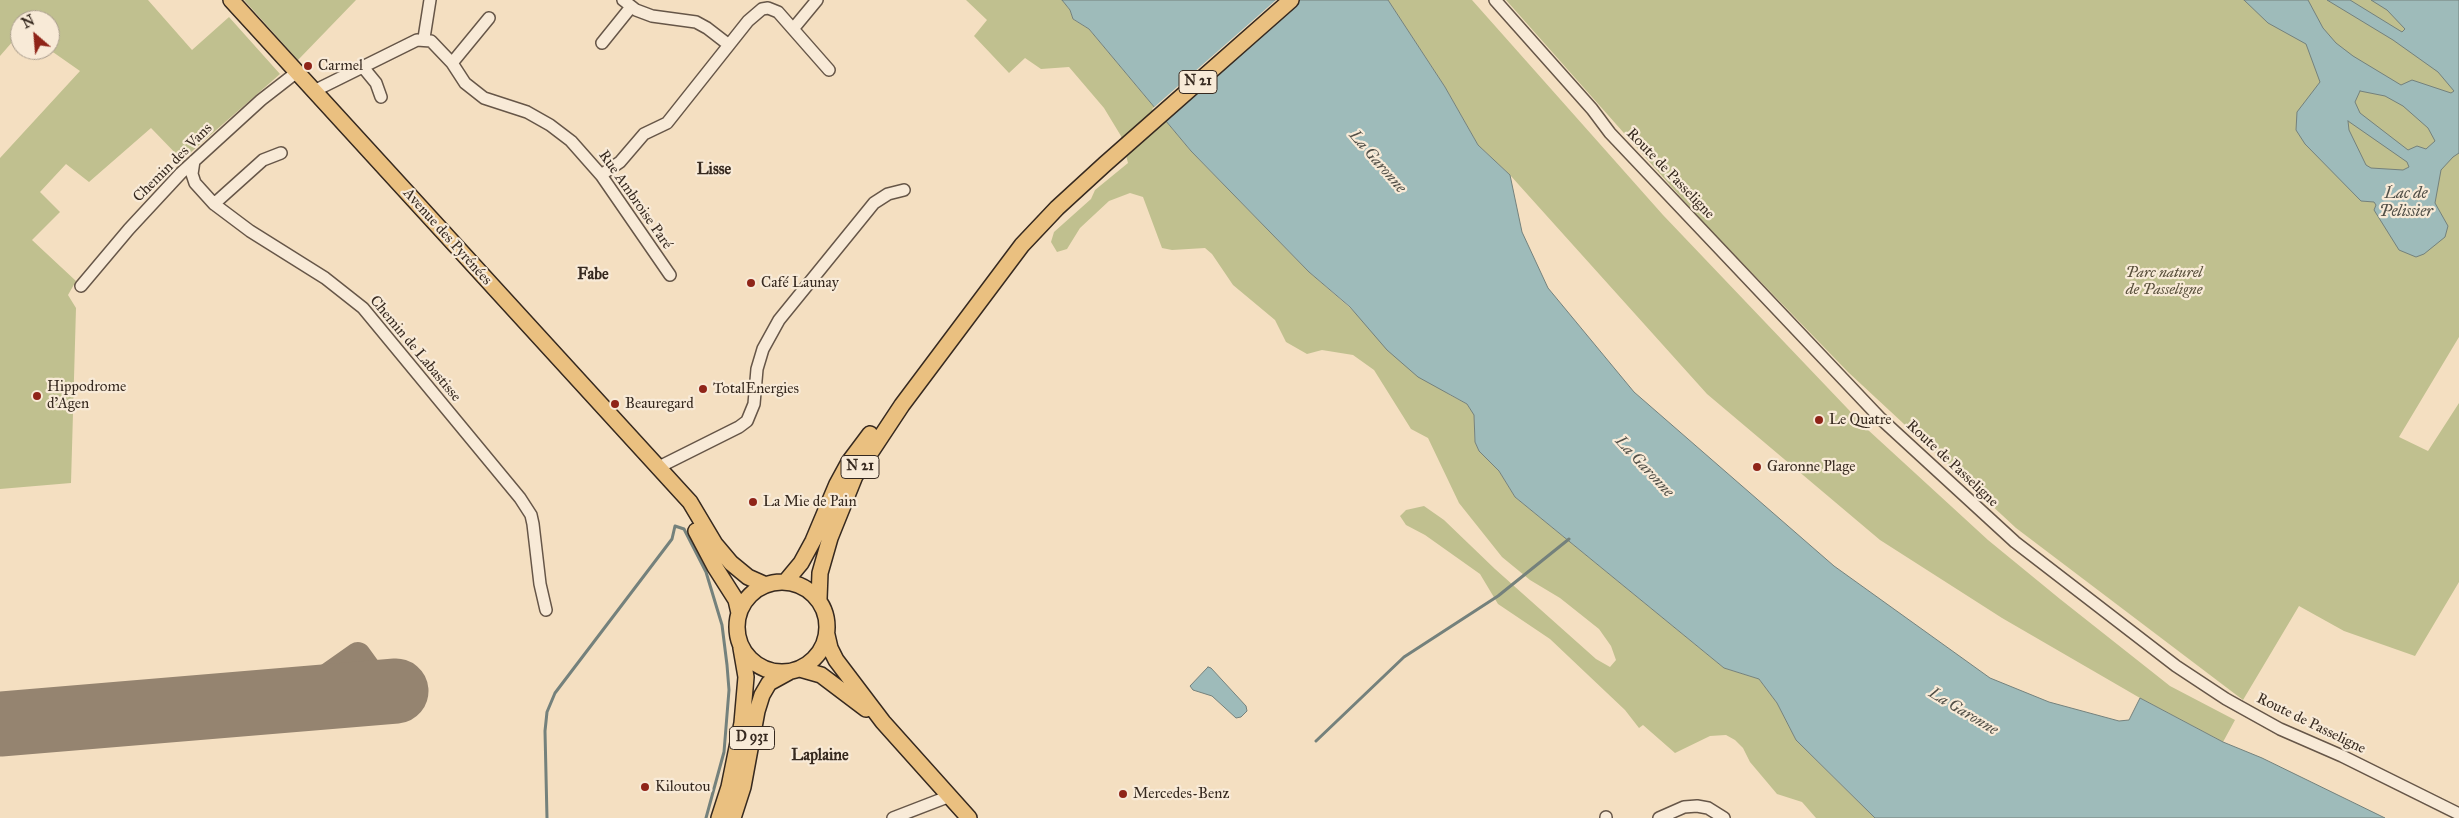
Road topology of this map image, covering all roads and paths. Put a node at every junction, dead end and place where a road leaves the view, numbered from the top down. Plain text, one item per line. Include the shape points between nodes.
1 (231, 0) edge
2 (430, 0) edge
3 (817, 0) edge
4 (1283, 0) edge
5 (1291, 0) edge
6 (1495, 0) edge
7 (627, 4) edge
8 (769, 4) edge
9 (489, 18) dead end
10 (793, 29) junction
11 (424, 38) junction
12 (602, 43) dead end
13 (730, 45) junction
14 (452, 63) junction
15 (362, 66) junction
16 (829, 70) dead end
17 (297, 72) junction
18 (314, 91) junction
19 (381, 97) dead end
20 (281, 153) dead end
21 (194, 161) junction
22 (1103, 162) junction
23 (601, 174) junction
24 (904, 190) dead end
25 (214, 204) junction
26 (670, 275) dead end
27 (81, 286) dead end
28 (660, 471) junction
29 (786, 582) junction
30 (766, 584) junction
31 (819, 599) junction
32 (546, 610) dead end
33 (739, 613) junction
34 (827, 635) junction
35 (741, 647) junction
36 (795, 671) junction
37 (883, 722) junction
38 (950, 796) junction
39 (2459, 814) edge
40 (719, 818) edge
41 (734, 818) edge
42 (893, 818) edge
43 (969, 818) edge
44 (1659, 818) edge
45 (1724, 818) edge

1 - 17 main road, Avenue des Pyrénées
2 - 11 street
3 - 10 street
4 - 22 main road, N 21
5 - 22 main road, N 21
6 - 39 street, Route de Passeligne via 1610,133 1881,418 2016,542 2176,666 2226,699 2280,729
7 - 12 street
7 - 13 street via 652,16 696,22
8 - 10 street
8 - 13 street via 753,17
9 - 14 street
10 - 16 street
11 - 14 street, Rue Ambroise Paré via 432,41
11 - 15 street
13 - 23 street via 667,123 644,134 620,162
14 - 23 street, Rue Ambroise Paré via 465,83 484,98 527,112 562,134
15 - 18 street
15 - 19 street via 376,83
17 - 18 main road, Avenue des Pyrénées
17 - 21 street, Chemin des Vans
18 - 28 main road, Avenue des Pyrénées
20 - 25 street via 263,160
21 - 25 street, Chemin de Labastisse via 192,174 195,183
21 - 27 street, Chemin des Vans via 129,229
22 - 29 main road, N 21 via 1043,215 1016,244 898,402 864,441 837,484 801,563
22 - 31 main road, N 21 via 1022,246 870,450 839,511 820,573
23 - 26 street, Rue Ambroise Paré
24 - 28 street via 888,194 874,203 780,320 761,356 754,383 752,413 747,421
25 - 32 street, Chemin de Labastisse via 349,296 380,326 520,498 531,516
28 - 30 main road, Avenue des Pyrénées via 690,502 715,544 731,563 748,577
28 - 33 main road, Avenue des Pyrénées via 730,588
29 - 30 main road
29 - 31 main road via 799,584
30 - 33 main road via 754,591
31 - 34 main road via 828,623
33 - 35 main road via 737,636
34 - 36 main road via 822,650 813,661
34 - 37 main road via 836,660
35 - 36 main road via 761,668 775,672
35 - 40 main road, D 931 via 746,677 742,723
36 - 37 main road via 821,675
36 - 41 main road, D 931 via 769,683 762,695
37 - 38 main road
38 - 42 street
38 - 43 main road
44 - 45 street via 1684,807 1697,806 1708,808

